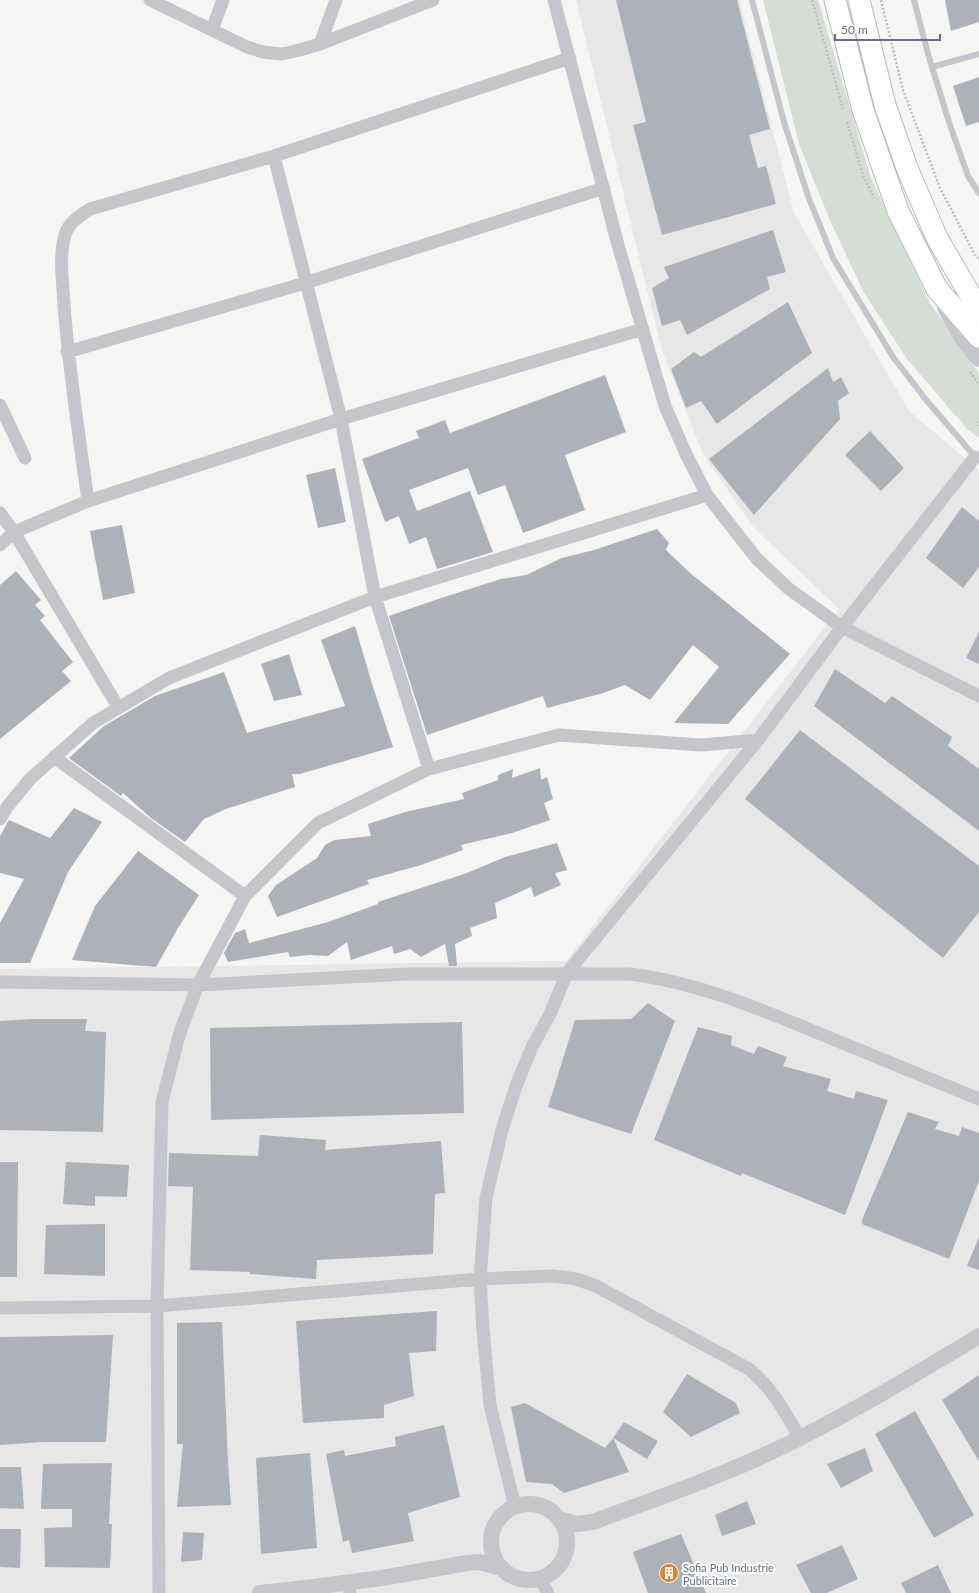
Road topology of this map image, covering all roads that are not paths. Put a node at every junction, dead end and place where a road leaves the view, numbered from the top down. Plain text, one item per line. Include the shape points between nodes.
1 (150, 0) edge
2 (222, 0) edge
3 (336, 0) edge
4 (433, 0) edge
5 (554, 0) edge
6 (752, 0) edge
7 (835, 0) edge
8 (859, 0) edge
9 (914, 0) edge
10 (407, 5) edge
11 (212, 30) junction
12 (320, 44) junction
13 (979, 54) edge
14 (570, 58) junction
15 (932, 67) junction
16 (274, 156) junction
17 (604, 188) junction
18 (979, 193) edge
19 (957, 274) junction
20 (305, 283) junction
21 (937, 289) junction
22 (979, 297) edge
23 (979, 310) edge
24 (643, 329) junction
25 (979, 337) edge
26 (68, 352) junction
27 (979, 360) edge
28 (0, 405) edge
29 (341, 419) junction
30 (25, 458) dead end
31 (977, 459) edge
32 (707, 495) junction
33 (88, 501) junction
34 (0, 513) edge
35 (14, 532) junction
36 (0, 545) edge
37 (375, 596) junction
38 (842, 627) junction
39 (979, 696) edge
40 (118, 707) junction
41 (758, 740) junction
42 (54, 757) junction
43 (429, 769) junction
44 (0, 819) edge
45 (245, 896) junction
46 (567, 973) junction
47 (0, 982) edge
48 (198, 985) junction
49 (979, 1099) edge
50 (480, 1279) junction
51 (157, 1306) junction
52 (0, 1308) edge
53 (979, 1336) edge
54 (800, 1438) junction
55 (515, 1507) junction
56 (559, 1519) junction
57 (593, 1522) junction
58 (492, 1536) junction
59 (566, 1548) junction
60 (456, 1564) junction
61 (502, 1568) junction
62 (540, 1578) junction
63 (349, 1588) edge
64 (159, 1593) edge
65 (260, 1593) edge
66 (548, 1593) edge

1 - 11 street
2 - 11 street
3 - 12 street
4 - 10 street
5 - 14 street
6 - 31 lane via 784,122 808,196 833,258 893,357
7 - 21 highway via 863,110 898,211
8 - 19 highway via 885,105 906,168 937,238
9 - 15 lane
10 - 12 street
11 - 12 street via 247,47 264,52 282,54
13 - 15 lane
14 - 16 street
14 - 17 street
15 - 18 lane via 968,176
16 - 20 street
16 - 26 street via 90,209 77,217 67,231 63,249
17 - 20 street
17 - 24 street
19 - 22 street
19 - 23 highway
20 - 26 street
20 - 29 street
21 - 25 highway
21 - 27 street via 952,321
24 - 29 street
24 - 32 street via 665,406
26 - 33 street
28 - 30 street
29 - 33 street
29 - 37 street
31 - 38 street
32 - 37 street
32 - 38 street via 756,558 789,589
33 - 35 street
34 - 35 street
35 - 36 street
35 - 40 street
37 - 40 street via 169,678
37 - 43 street
38 - 39 street
38 - 41 street
40 - 42 street via 93,723
41 - 43 street via 701,745 559,735
41 - 46 street
42 - 44 street via 30,779
42 - 45 street
43 - 45 street via 318,823
45 - 48 street
46 - 48 street via 407,974
46 - 49 street via 630,974 659,978 696,988 774,1015
46 - 50 street via 550,1014 532,1047 502,1130 486,1198
47 - 48 street
48 - 51 street via 180,1032 162,1102
50 - 51 street
50 - 54 street via 554,1276 576,1279 596,1286 749,1369 776,1397
50 - 55 street via 490,1405
51 - 52 street
51 - 64 street
53 - 54 street
54 - 57 street via 710,1479
55 - 56 street via 527,1504 540,1505
55 - 58 street via 500,1518
56 - 57 street via 576,1524
56 - 59 street via 567,1538
57 - 59 street
58 - 60 street via 484,1548
58 - 61 street via 493,1553
59 - 62 street via 557,1566 550,1574
60 - 61 street via 479,1562
60 - 63 street via 382,1578
61 - 62 street via 519,1578
62 - 66 street
63 - 65 street

